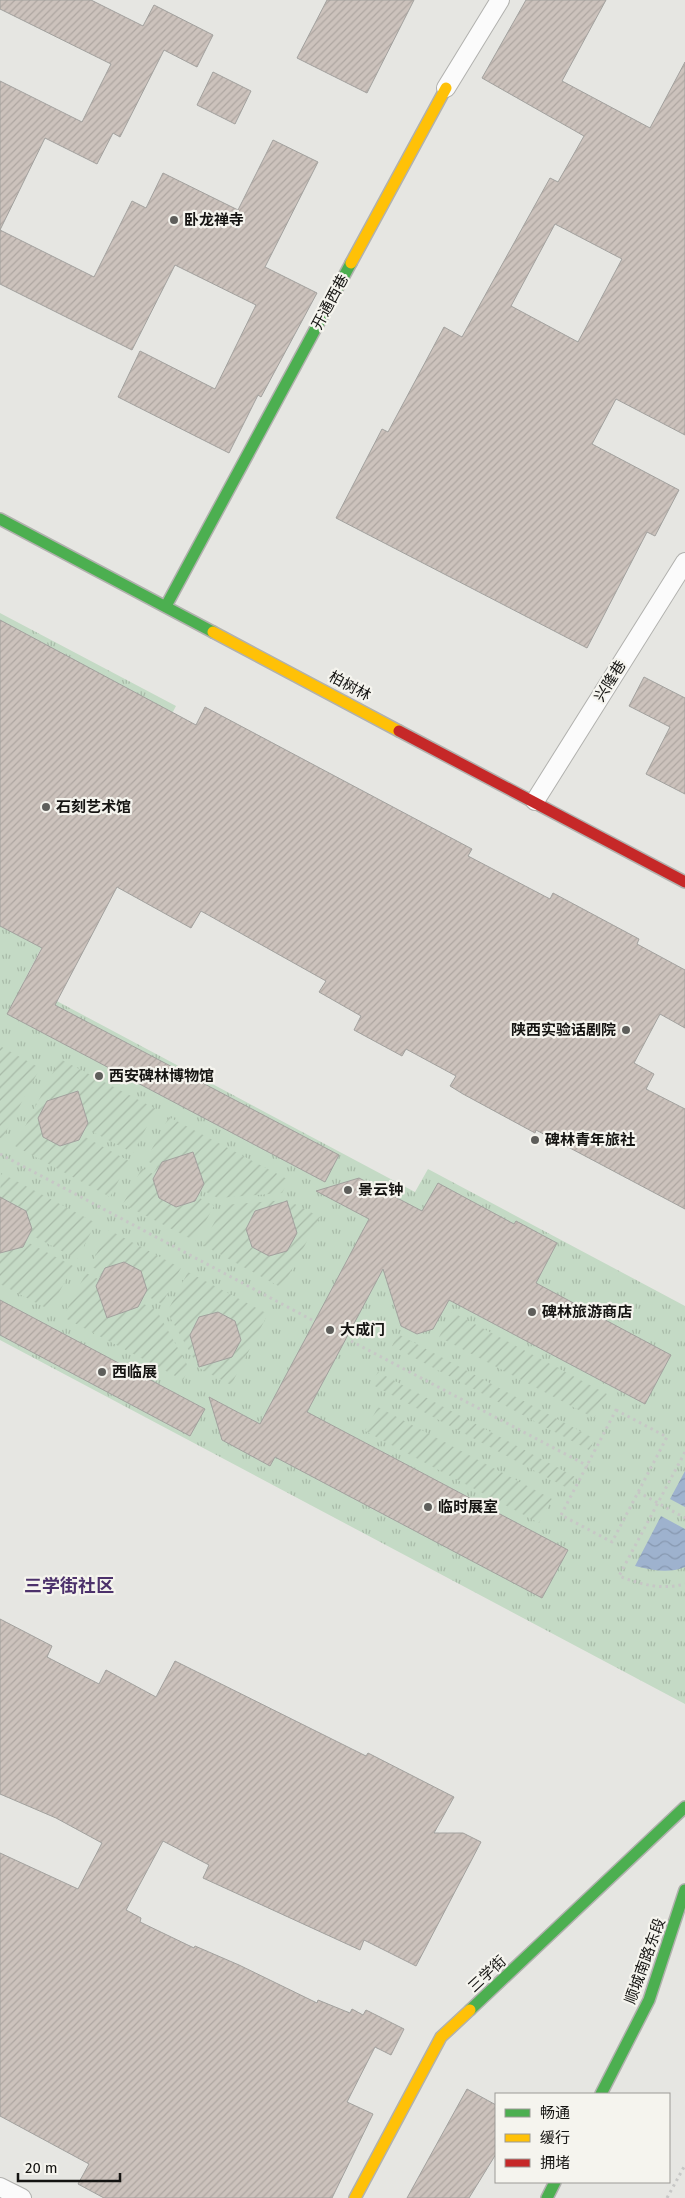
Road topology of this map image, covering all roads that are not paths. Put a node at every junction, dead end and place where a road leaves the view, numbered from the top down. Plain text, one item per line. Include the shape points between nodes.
1 (500, 0) edge
2 (446, 88) joint
3 (0, 519) edge
4 (685, 562) edge
5 (166, 606) junction
6 (535, 801) junction
7 (685, 882) edge
8 (685, 1807) edge
9 (685, 1890) edge
10 (601, 2093) edge
11 (554, 2183) edge
12 (0, 2187) edge
13 (22, 2198) edge
14 (355, 2198) edge
15 (547, 2198) edge

1 - 2 lane, 开通西巷
2 - 5 street, 开通西巷
3 - 5 street, 柏树林
4 - 6 lane, 兴隆巷
5 - 6 street, 柏树林
6 - 7 street, 柏树林
8 - 14 street, 三学街 via 442,2036
9 - 10 street, 顺城南路东段 via 649,2000
11 - 15 street
12 - 13 lane

